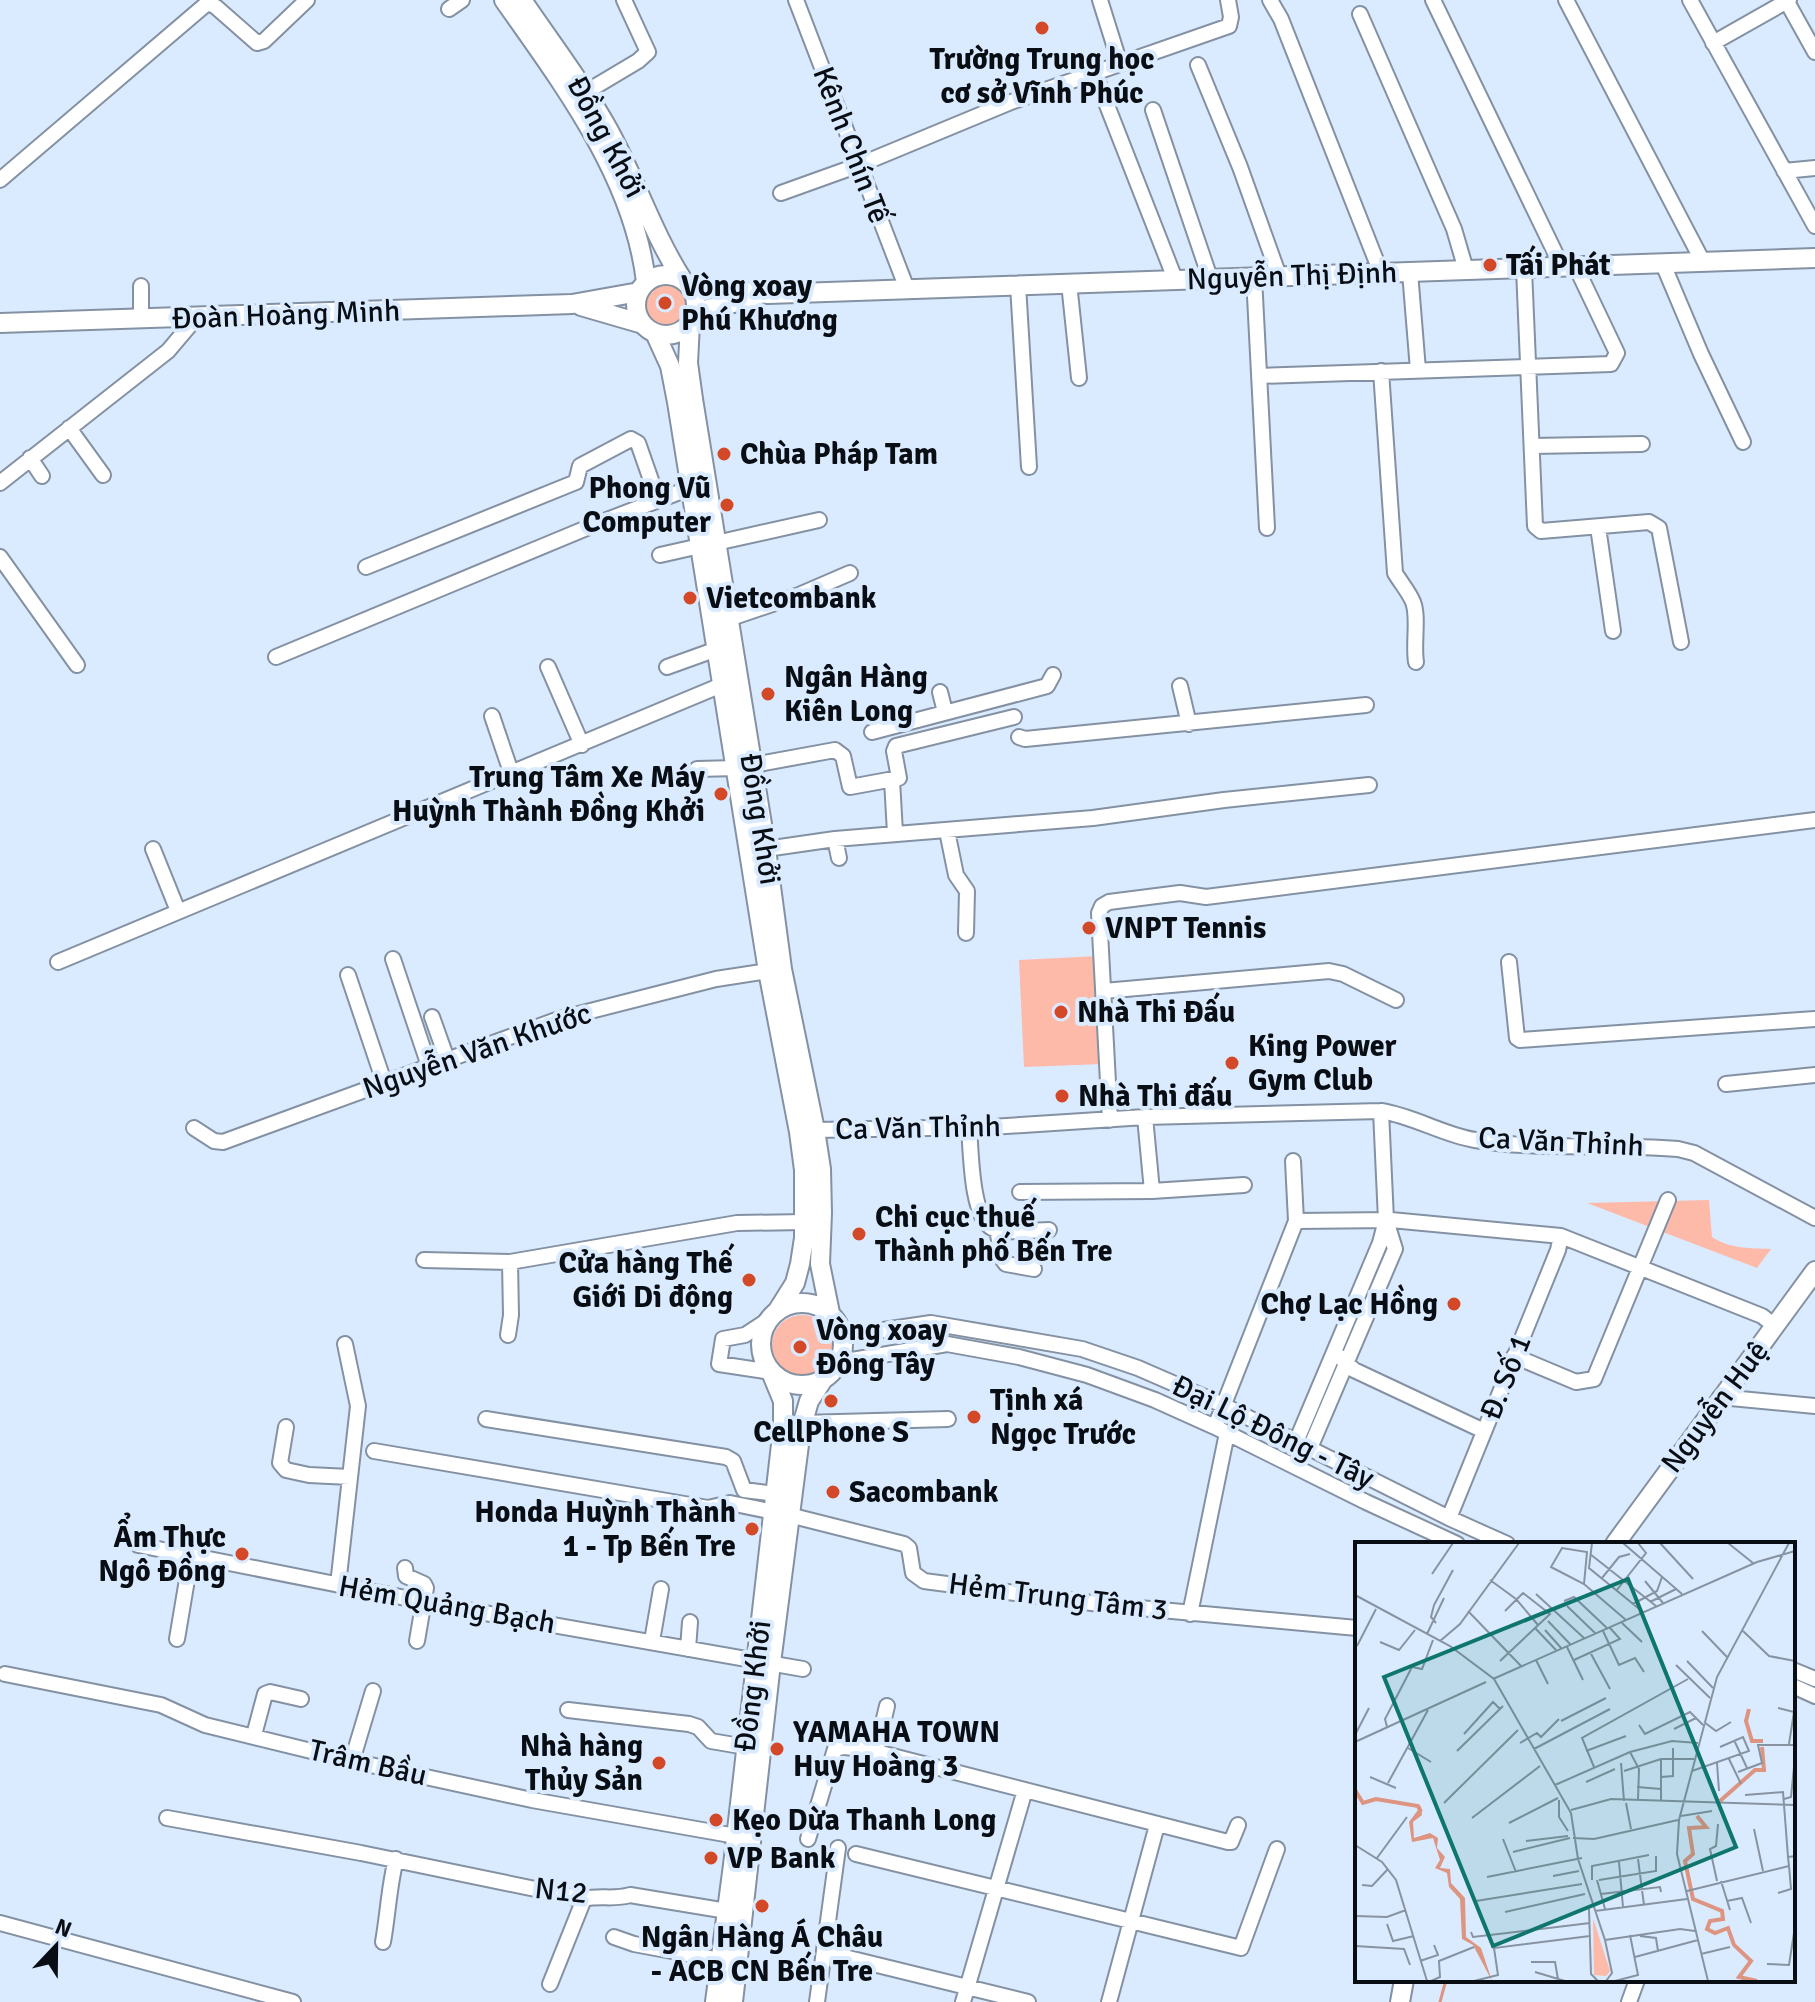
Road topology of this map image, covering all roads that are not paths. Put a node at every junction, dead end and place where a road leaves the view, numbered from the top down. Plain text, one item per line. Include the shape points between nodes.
1 (307, 0) edge
2 (462, 0) edge
3 (504, 0) edge
4 (522, 0) edge
5 (624, 0) edge
6 (796, 0) edge
7 (1100, 0) edge
8 (1228, 0) edge
9 (1270, 0) edge
10 (1433, 0) edge
11 (1566, 0) edge
12 (1690, 0) edge
13 (1788, 0) edge
14 (449, 9) dead end
15 (1360, 14) dead end
16 (1713, 43) junction
17 (1815, 52) edge
18 (1120, 64) junction
19 (1198, 65) dead end
20 (1094, 72) junction
21 (586, 92) junction
22 (1153, 110) dead end
23 (859, 165) junction
24 (1815, 168) edge
25 (1784, 171) junction
26 (0, 180) edge
27 (630, 193) junction
28 (781, 193) dead end
29 (1815, 226) edge
30 (1815, 258) edge
31 (1703, 262) junction
32 (1663, 264) junction
33 (1569, 267) junction
34 (1524, 269) junction
35 (1466, 270) junction
36 (1410, 272) junction
37 (1381, 273) junction
38 (1279, 276) junction
39 (1254, 277) junction
40 (1210, 278) junction
41 (1175, 279) junction
42 (686, 283) junction
43 (1069, 283) junction
44 (1018, 285) junction
45 (141, 286) dead end
46 (642, 287) junction
47 (907, 289) junction
48 (768, 294) junction
49 (572, 304) junction
50 (196, 318) junction
51 (693, 318) junction
52 (141, 319) junction
53 (0, 323) edge
54 (649, 328) junction
55 (1529, 366) junction
56 (1418, 370) junction
57 (1381, 371) junction
58 (1259, 376) junction
59 (1079, 378) dead end
60 (69, 428) junction
61 (1743, 442) dead end
62 (1642, 444) dead end
63 (1532, 446) junction
64 (30, 458) junction
65 (1029, 467) dead end
66 (103, 475) dead end
67 (42, 476) dead end
68 (0, 483) edge
69 (690, 488) junction
70 (658, 500) junction
71 (819, 520) dead end
72 (1598, 527) junction
73 (1267, 528) dead end
74 (708, 545) junction
75 (660, 555) dead end
76 (0, 557) edge
77 (366, 567) dead end
78 (850, 573) dead end
79 (728, 619) junction
80 (1613, 631) dead end
81 (1681, 642) dead end
82 (717, 649) junction
83 (276, 657) dead end
84 (1416, 662) dead end
85 (77, 665) dead end
86 (548, 667) dead end
87 (667, 667) dead end
88 (1053, 675) dead end
89 (724, 684) junction
90 (1180, 686) dead end
91 (940, 692) dead end
92 (1366, 705) dead end
93 (945, 712) junction
94 (492, 716) dead end
95 (1014, 717) dead end
96 (1189, 724) junction
97 (872, 732) dead end
98 (1019, 737) dead end
99 (582, 745) junction
100 (744, 766) junction
101 (697, 769) dead end
102 (512, 775) junction
103 (892, 780) junction
104 (1369, 785) dead end
105 (1815, 820) edge
106 (947, 831) junction
107 (895, 833) junction
108 (835, 839) junction
109 (153, 849) dead end
110 (766, 849) junction
111 (839, 858) dead end
112 (178, 911) junction
113 (966, 933) dead end
114 (393, 959) dead end
115 (58, 962) dead end
116 (1509, 962) dead end
117 (768, 971) junction
118 (348, 975) dead end
119 (1104, 991) junction
120 (1396, 1000) dead end
121 (432, 1017) dead end
122 (1815, 1019) edge
123 (447, 1059) junction
124 (429, 1066) junction
125 (1815, 1075) edge
126 (384, 1082) junction
127 (1726, 1084) dead end
128 (1381, 1111) junction
129 (1145, 1117) junction
130 (1110, 1120) junction
131 (969, 1127) junction
132 (194, 1128) dead end
133 (815, 1130) junction
134 (1293, 1161) dead end
135 (1244, 1185) dead end
136 (1152, 1191) junction
137 (1020, 1192) dead end
138 (1668, 1200) dead end
139 (1815, 1218) edge
140 (1386, 1220) junction
141 (1296, 1221) junction
142 (805, 1222) junction
143 (997, 1230) junction
144 (1049, 1230) dead end
145 (1561, 1236) junction
146 (424, 1260) dead end
147 (510, 1262) junction
148 (1641, 1268) junction
149 (1034, 1269) dead end
150 (1815, 1271) edge
151 (830, 1313) junction
152 (773, 1315) junction
153 (1775, 1326) junction
154 (508, 1335) dead end
155 (843, 1336) junction
156 (345, 1344) dead end
157 (1334, 1350) junction
158 (1514, 1356) junction
159 (840, 1362) junction
160 (1346, 1364) junction
161 (771, 1372) junction
162 (822, 1381) junction
163 (1720, 1397) junction
164 (1223, 1405) junction
165 (1815, 1406) edge
166 (486, 1419) dead end
167 (948, 1419) dead end
168 (802, 1423) junction
169 (286, 1427) dead end
170 (1221, 1430) junction
171 (1484, 1431) junction
172 (1303, 1445) junction
173 (374, 1451) dead end
174 (350, 1477) junction
175 (780, 1507) junction
176 (1449, 1518) junction
177 (1442, 1541) edge
178 (1503, 1542) edge
179 (1616, 1542) edge
180 (138, 1545) dead end
181 (191, 1556) junction
182 (405, 1568) dead end
183 (338, 1585) junction
184 (661, 1589) dead end
185 (425, 1601) junction
186 (1190, 1614) junction
187 (690, 1622) dead end
188 (1355, 1628) edge
189 (177, 1639) dead end
190 (417, 1641) dead end
191 (652, 1641) junction
192 (688, 1649) junction
193 (763, 1662) junction
194 (803, 1669) dead end
195 (1795, 1671) edge
196 (5, 1674) dead end
197 (1815, 1679) edge
198 (1795, 1687) edge
199 (373, 1691) dead end
200 (1815, 1696) edge
201 (301, 1699) dead end
202 (887, 1706) dead end
203 (568, 1710) dead end
204 (254, 1735) junction
205 (746, 1747) junction
206 (876, 1752) junction
207 (352, 1761) junction
208 (1025, 1790) junction
209 (167, 1818) dead end
210 (1157, 1825) junction
211 (1238, 1825) dead end
212 (736, 1836) junction
213 (808, 1839) dead end
214 (838, 1848) dead end
215 (1277, 1849) dead end
216 (856, 1854) dead end
217 (396, 1859) junction
218 (998, 1887) junction
219 (584, 1899) junction
220 (735, 1912) junction
221 (1130, 1920) junction
222 (0, 1923) edge
223 (614, 1937) dead end
224 (383, 1942) dead end
225 (824, 1952) junction
226 (720, 1960) junction
227 (1404, 1982) edge
228 (1636, 1982) edge
229 (550, 1984) dead end
230 (968, 1985) junction
231 (293, 2002) edge
232 (715, 2002) edge
233 (733, 2002) edge
234 (817, 2002) edge
235 (963, 2002) edge
236 (1028, 2002) edge
237 (1109, 2002) edge
238 (1400, 2002) edge
239 (1629, 2002) edge

1 - 26 street via 257,43 209,3
2 - 14 street
3 - 27 main road, Đồng Khởi
4 - 21 main road, Đồng Khởi
5 - 21 street via 648,52
6 - 23 street, Kênh Chín Tế
7 - 18 street
8 - 18 street via 1229,26
9 - 37 street
10 - 33 street
11 - 31 street
12 - 16 street
13 - 16 street
13 - 17 street
15 - 35 street via 1454,229
16 - 25 street
18 - 20 street
19 - 38 street
20 - 23 street
20 - 41 street
21 - 27 main road, Đồng Khởi via 609,131
22 - 40 street
23 - 28 street
23 - 47 street, Kênh Chín Tế
24 - 25 street
25 - 29 street
27 - 42 main road, Đồng Khởi
27 - 46 main road, Đồng Khởi
30 - 31 main road, Nguyễn Thị Định
31 - 32 main road, Nguyễn Thị Định
32 - 33 main road, Nguyễn Thị Định
32 - 61 street
33 - 34 main road, Nguyễn Thị Định
33 - 55 street via 1617,353 1615,359 1611,364
34 - 35 main road, Nguyễn Thị Định
34 - 55 street
35 - 36 main road, Nguyễn Thị Định
36 - 37 main road, Nguyễn Thị Định
36 - 56 street
37 - 38 main road, Nguyễn Thị Định
38 - 39 main road, Nguyễn Thị Định
39 - 40 main road, Nguyễn Thị Định
39 - 58 street
40 - 41 main road, Nguyễn Thị Định
41 - 43 main road, Nguyễn Thị Định
42 - 46 main road via 667,275
42 - 48 main road, Nguyễn Thị Định
42 - 51 main road via 695,295
43 - 44 main road, Nguyễn Thị Định
43 - 59 street
44 - 47 main road, Nguyễn Thị Định
44 - 65 street
45 - 52 street
46 - 49 main road, Đoàn Hoàng Minh
46 - 54 main road via 636,309
47 - 48 main road, Nguyễn Thị Định
48 - 51 main road, Nguyễn Thị Định
49 - 50 main road, Đoàn Hoàng Minh
49 - 54 main road, Đoàn Hoàng Minh
50 - 52 main road, Đoàn Hoàng Minh
50 - 60 street via 168,351
51 - 54 main road via 670,335
51 - 74 main road, Đồng Khởi via 688,363
52 - 53 main road, Đoàn Hoàng Minh
54 - 69 main road, Đồng Khởi via 670,366
55 - 56 street
55 - 63 street
56 - 57 street
57 - 58 street
57 - 84 street via 1395,573 1415,611
58 - 73 street
60 - 64 street
60 - 66 street
62 - 63 street
63 - 72 street via 1537,529
64 - 67 street
64 - 68 street
69 - 70 street
69 - 74 main road, Đồng Khởi
70 - 77 street via 638,443 631,439 580,466 576,482
70 - 83 street
71 - 74 street
72 - 80 street
72 - 81 street via 1649,522 1659,528
74 - 75 street
74 - 79 main road, Đồng Khởi
74 - 82 main road, Đồng Khởi
76 - 85 street
78 - 79 street
79 - 100 main road, Đồng Khởi
82 - 87 street
82 - 89 main road, Đồng Khởi
86 - 99 street
88 - 93 street via 1047,686
89 - 99 street
89 - 100 main road, Đồng Khởi
90 - 96 street
91 - 93 street
92 - 96 street
93 - 97 street
94 - 102 street
95 - 103 street via 896,746 899,778
96 - 98 street
99 - 102 street
100 - 101 street
100 - 103 street via 835,750 843,756 850,787
100 - 110 main road, Đồng Khởi
100 - 117 main road, Đồng Khởi
102 - 112 street
103 - 107 street
104 - 106 street
105 - 119 street via 1209,896 1180,893 1123,899 1102,906 1099,913
106 - 107 street
106 - 113 street via 956,875 967,891
107 - 108 street
108 - 110 street
108 - 111 street
109 - 112 street
110 - 133 main road, Đồng Khởi via 782,969
112 - 115 street
114 - 124 street
116 - 122 street via 1517,1038 1524,1041
117 - 123 street, Nguyễn Văn Khước via 559,1019
117 - 142 main road, Đồng Khởi via 799,1132
118 - 126 street
119 - 120 street via 1329,971
119 - 130 street
121 - 123 street
123 - 124 street, Nguyễn Văn Khước
124 - 126 street, Nguyễn Văn Khước
125 - 127 street
126 - 132 street, Nguyễn Văn Khước via 223,1142
128 - 129 street, Ca Văn Thỉnh
128 - 139 street, Ca Văn Thỉnh via 1472,1140 1678,1149
128 - 140 street
129 - 130 street, Ca Văn Thỉnh
129 - 136 street
130 - 131 street, Ca Văn Thỉnh
131 - 133 street, Ca Văn Thỉnh
131 - 143 street via 978,1208
133 - 151 main road, Đồng Khởi via 822,1199 820,1264
134 - 141 street
135 - 136 street
136 - 137 street
138 - 148 street
140 - 141 street
140 - 145 street
140 - 157 street
140 - 160 street via 1395,1249
141 - 164 street
142 - 147 street via 737,1223
142 - 152 main road, Đồng Khởi via 795,1283
143 - 144 street
143 - 149 street via 1006,1264
145 - 148 street
145 - 158 street, Đ. Số 1
146 - 147 street
147 - 154 street
148 - 153 street via 1762,1316
148 - 158 street via 1594,1379 1576,1382
150 - 153 main road, Nguyễn Huệ
151 - 152 main road via 806,1303 791,1304
151 - 155 main road
152 - 161 main road via 760,1346
152 - 161 street via 745,1335 723,1339 719,1364
153 - 163 main road, Nguyễn Huệ
155 - 159 main road
155 - 164 street, Đại Lộ Đông - Tây via 931,1323 1032,1338 1124,1363
156 - 174 street via 358,1406
157 - 160 street
157 - 172 street
158 - 171 street, Đ. Số 1
159 - 162 main road
159 - 170 street, Đại Lộ Đông - Tây via 947,1344 1087,1375
160 - 171 street
160 - 172 street
161 - 162 main road via 796,1386
161 - 175 main road, Đồng Khởi via 783,1401
162 - 168 main road, Đồng Khởi
163 - 165 street
163 - 179 main road, Nguyễn Huệ
164 - 170 street
164 - 172 street, Đại Lộ Đông - Tây
166 - 175 street via 726,1457 733,1461 744,1490
167 - 168 street
168 - 175 main road, Đồng Khởi
169 - 174 street via 280,1463 286,1470
170 - 177 street, Đại Lộ Đông - Tây
170 - 186 street
171 - 176 street, Đ. Số 1
172 - 176 street, Đại Lộ Đông - Tây
173 - 175 street via 708,1508 730,1503
174 - 183 street
175 - 186 street, Hẻm Trung Tâm 3 via 904,1544 913,1573 924,1581
175 - 193 main road, Đồng Khởi
176 - 178 street, Đại Lộ Đông - Tây
180 - 181 street, Hẻm Quảng Bạch
181 - 183 street, Hẻm Quảng Bạch
181 - 189 street
182 - 185 street via 406,1576 424,1584
183 - 185 street, Hẻm Quảng Bạch
184 - 191 street
185 - 190 street
185 - 191 street, Hẻm Quảng Bạch
186 - 188 street, Hẻm Trung Tâm 3
187 - 192 street
191 - 192 street, Hẻm Quảng Bạch
192 - 193 street, Hẻm Quảng Bạch
193 - 194 street, Hẻm Quảng Bạch
193 - 205 main road, Đồng Khởi
193 - 220 main road, Đồng Khởi
195 - 197 street
196 - 204 street, Trâm Bầu via 161,1705 205,1725
198 - 200 street
199 - 207 street
201 - 204 street via 265,1694
202 - 206 street
203 - 205 street via 689,1724 711,1741
204 - 207 street, Trâm Bầu
205 - 212 main road, Đồng Khởi
206 - 208 street
206 - 213 street via 835,1749
207 - 212 street, Trâm Bầu
208 - 210 street
208 - 218 street
209 - 217 street, N12
210 - 211 street via 1231,1842
210 - 221 street
212 - 220 main road, Đồng Khởi
214 - 225 street
215 - 221 street via 1241,1948
216 - 218 street
217 - 219 street, N12
217 - 224 street
218 - 221 street
218 - 230 street
219 - 220 street, N12 via 630,1895
219 - 229 street
220 - 226 main road, Đồng Khởi
220 - 233 main road, Đồng Khởi
221 - 237 street
222 - 231 street
223 - 226 street
225 - 230 street
225 - 234 street
226 - 232 main road, Đồng Khởi
227 - 238 main road
228 - 239 street
230 - 235 street
230 - 236 street

